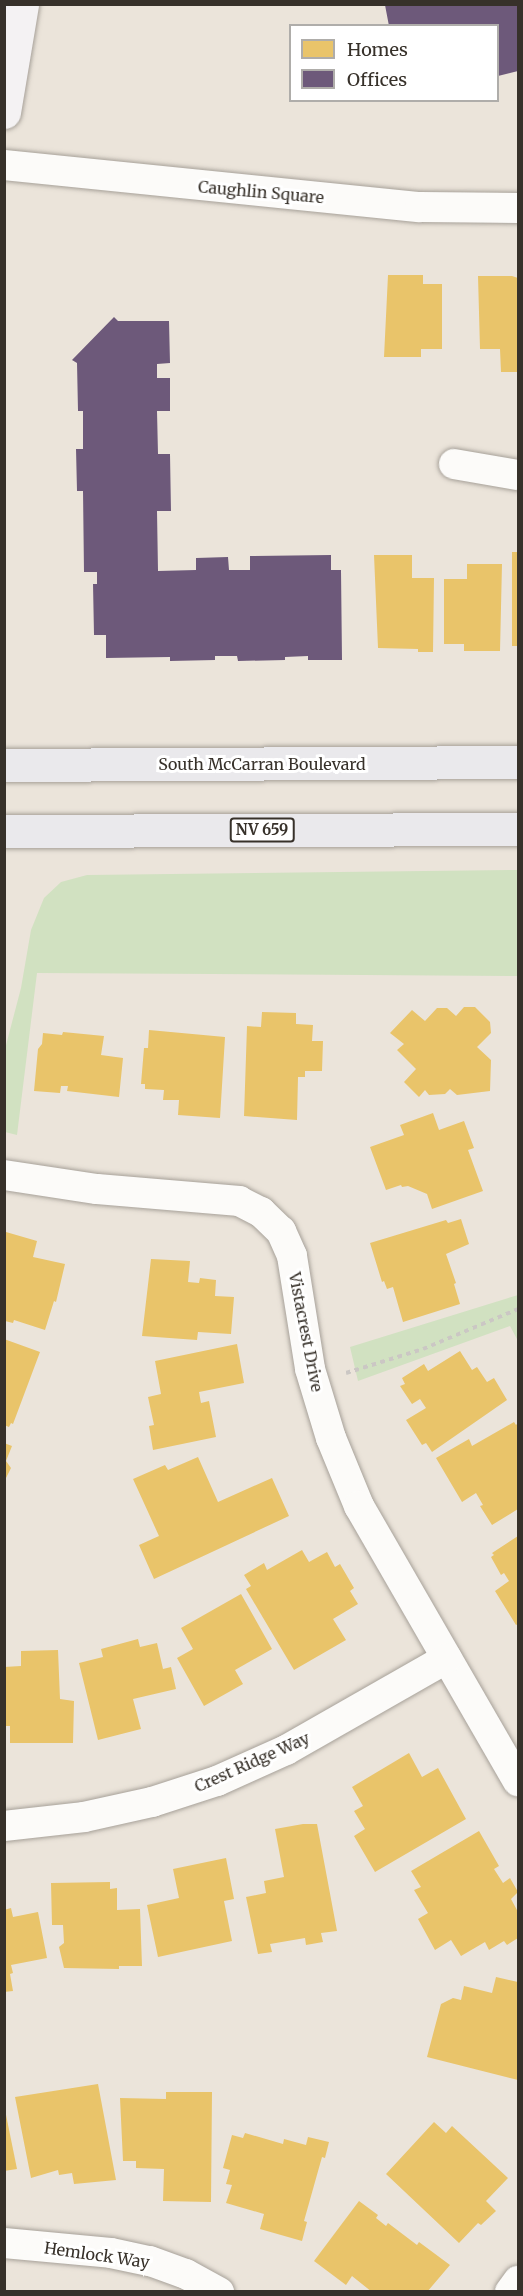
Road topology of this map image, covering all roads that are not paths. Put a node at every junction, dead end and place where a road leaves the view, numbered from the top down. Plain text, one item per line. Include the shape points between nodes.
1 (22, 4) edge
2 (4, 112) edge
3 (4, 165) edge
4 (519, 208) edge
5 (454, 464) dead end
6 (519, 475) edge
7 (519, 762) edge
8 (4, 765) edge
9 (519, 829) edge
10 (4, 831) edge
11 (4, 1175) edge
12 (447, 1658) junction
13 (519, 1781) edge
14 (4, 1826) edge
15 (4, 2243) edge
16 (519, 2281) edge
17 (219, 2292) edge
18 (510, 2292) edge

1 - 2 street
3 - 4 street, Caughlin Square via 420,207
5 - 6 street
7 - 8 main road, South McCarran Boulevard
9 - 10 main road, NV 659
11 - 12 street, Vistacrest Drive via 97,1189 238,1201 261,1212 281,1231 292,1256 314,1383 331,1438 359,1506
12 - 13 street, Vistacrest Drive
12 - 14 street, Crest Ridge Way via 286,1750 217,1780 152,1802 84,1817
15 - 17 street, Hemlock Way via 111,2253 150,2261
16 - 18 street

